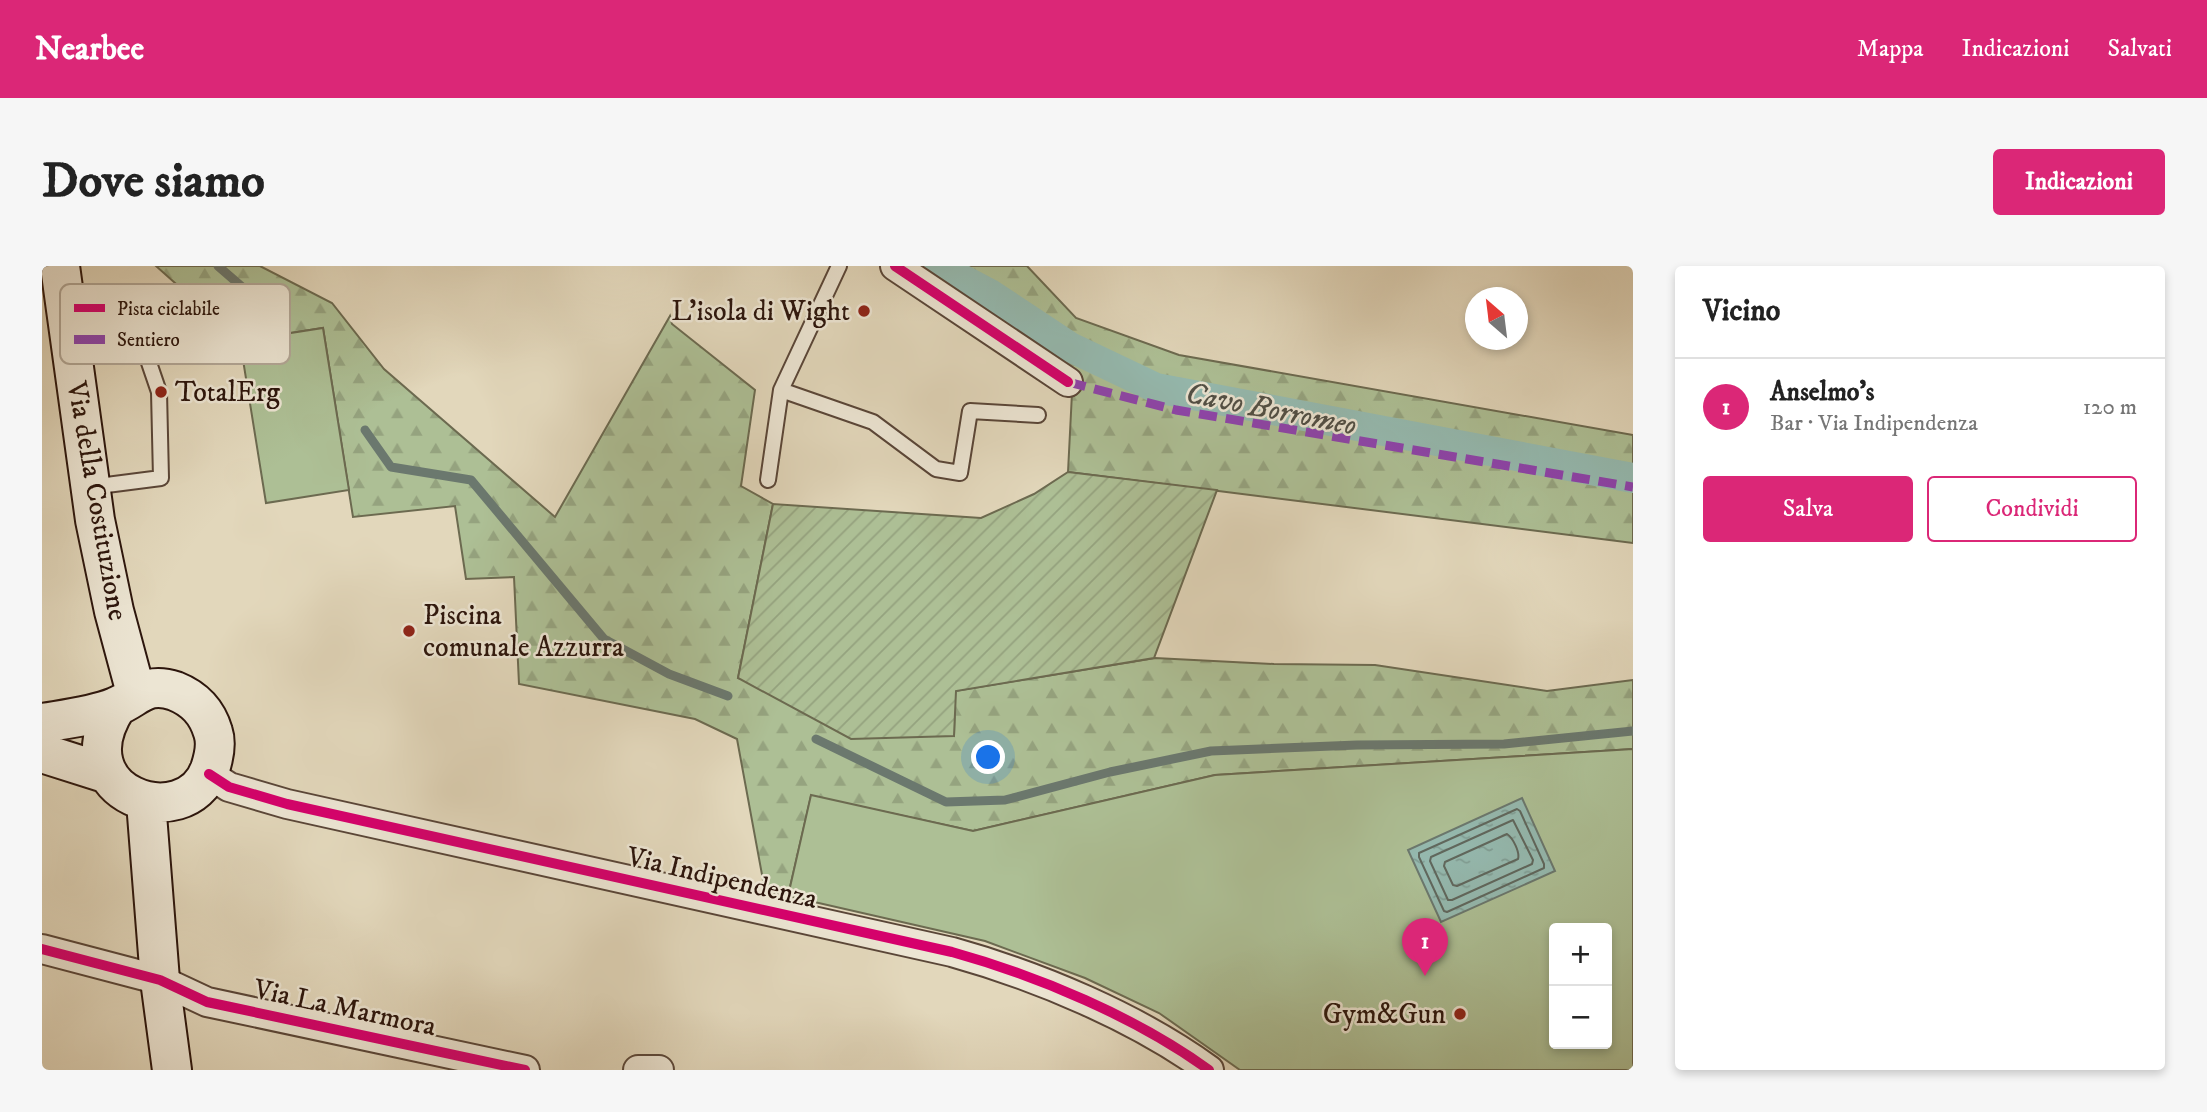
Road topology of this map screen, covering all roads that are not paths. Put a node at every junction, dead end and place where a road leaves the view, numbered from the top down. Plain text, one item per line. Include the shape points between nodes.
1 (60, 266) edge
2 (839, 266) edge
3 (895, 266) edge
4 (63, 284) edge
5 (74, 364) edge
6 (150, 364) edge
7 (1068, 382) dead end
8 (782, 390) junction
9 (1038, 415) dead end
10 (768, 480) dead end
11 (91, 487) junction
12 (126, 699) junction
13 (42, 723) edge
14 (42, 753) edge
15 (108, 774) junction
16 (209, 774) junction
17 (146, 802) junction
18 (42, 949) edge
19 (160, 980) junction
20 (173, 1070) edge
21 (525, 1070) edge
22 (638, 1070) edge
23 (659, 1070) edge
24 (1209, 1070) edge

1 - 4 main road, Via della Costituzione
2 - 8 lane
3 - 7 street
5 - 11 main road, Via della Costituzione
6 - 11 lane via 159,391 161,478
8 - 9 lane via 873,422 936,469 960,473 970,411
8 - 10 lane
11 - 12 main road, Via della Costituzione
12 - 13 main road
12 - 15 main road via 106,723 101,742
12 - 16 main road via 153,688 172,690 193,700 209,718 215,738
14 - 15 main road
15 - 17 main road via 120,788
16 - 17 main road via 184,797
16 - 24 street, Via Indipendenza via 229,787 287,804 1006,967 1140,1026
17 - 19 main road
18 - 19 street, Via La Marmora
19 - 20 main road
19 - 21 street, Via La Marmora via 207,1002
22 - 23 street

